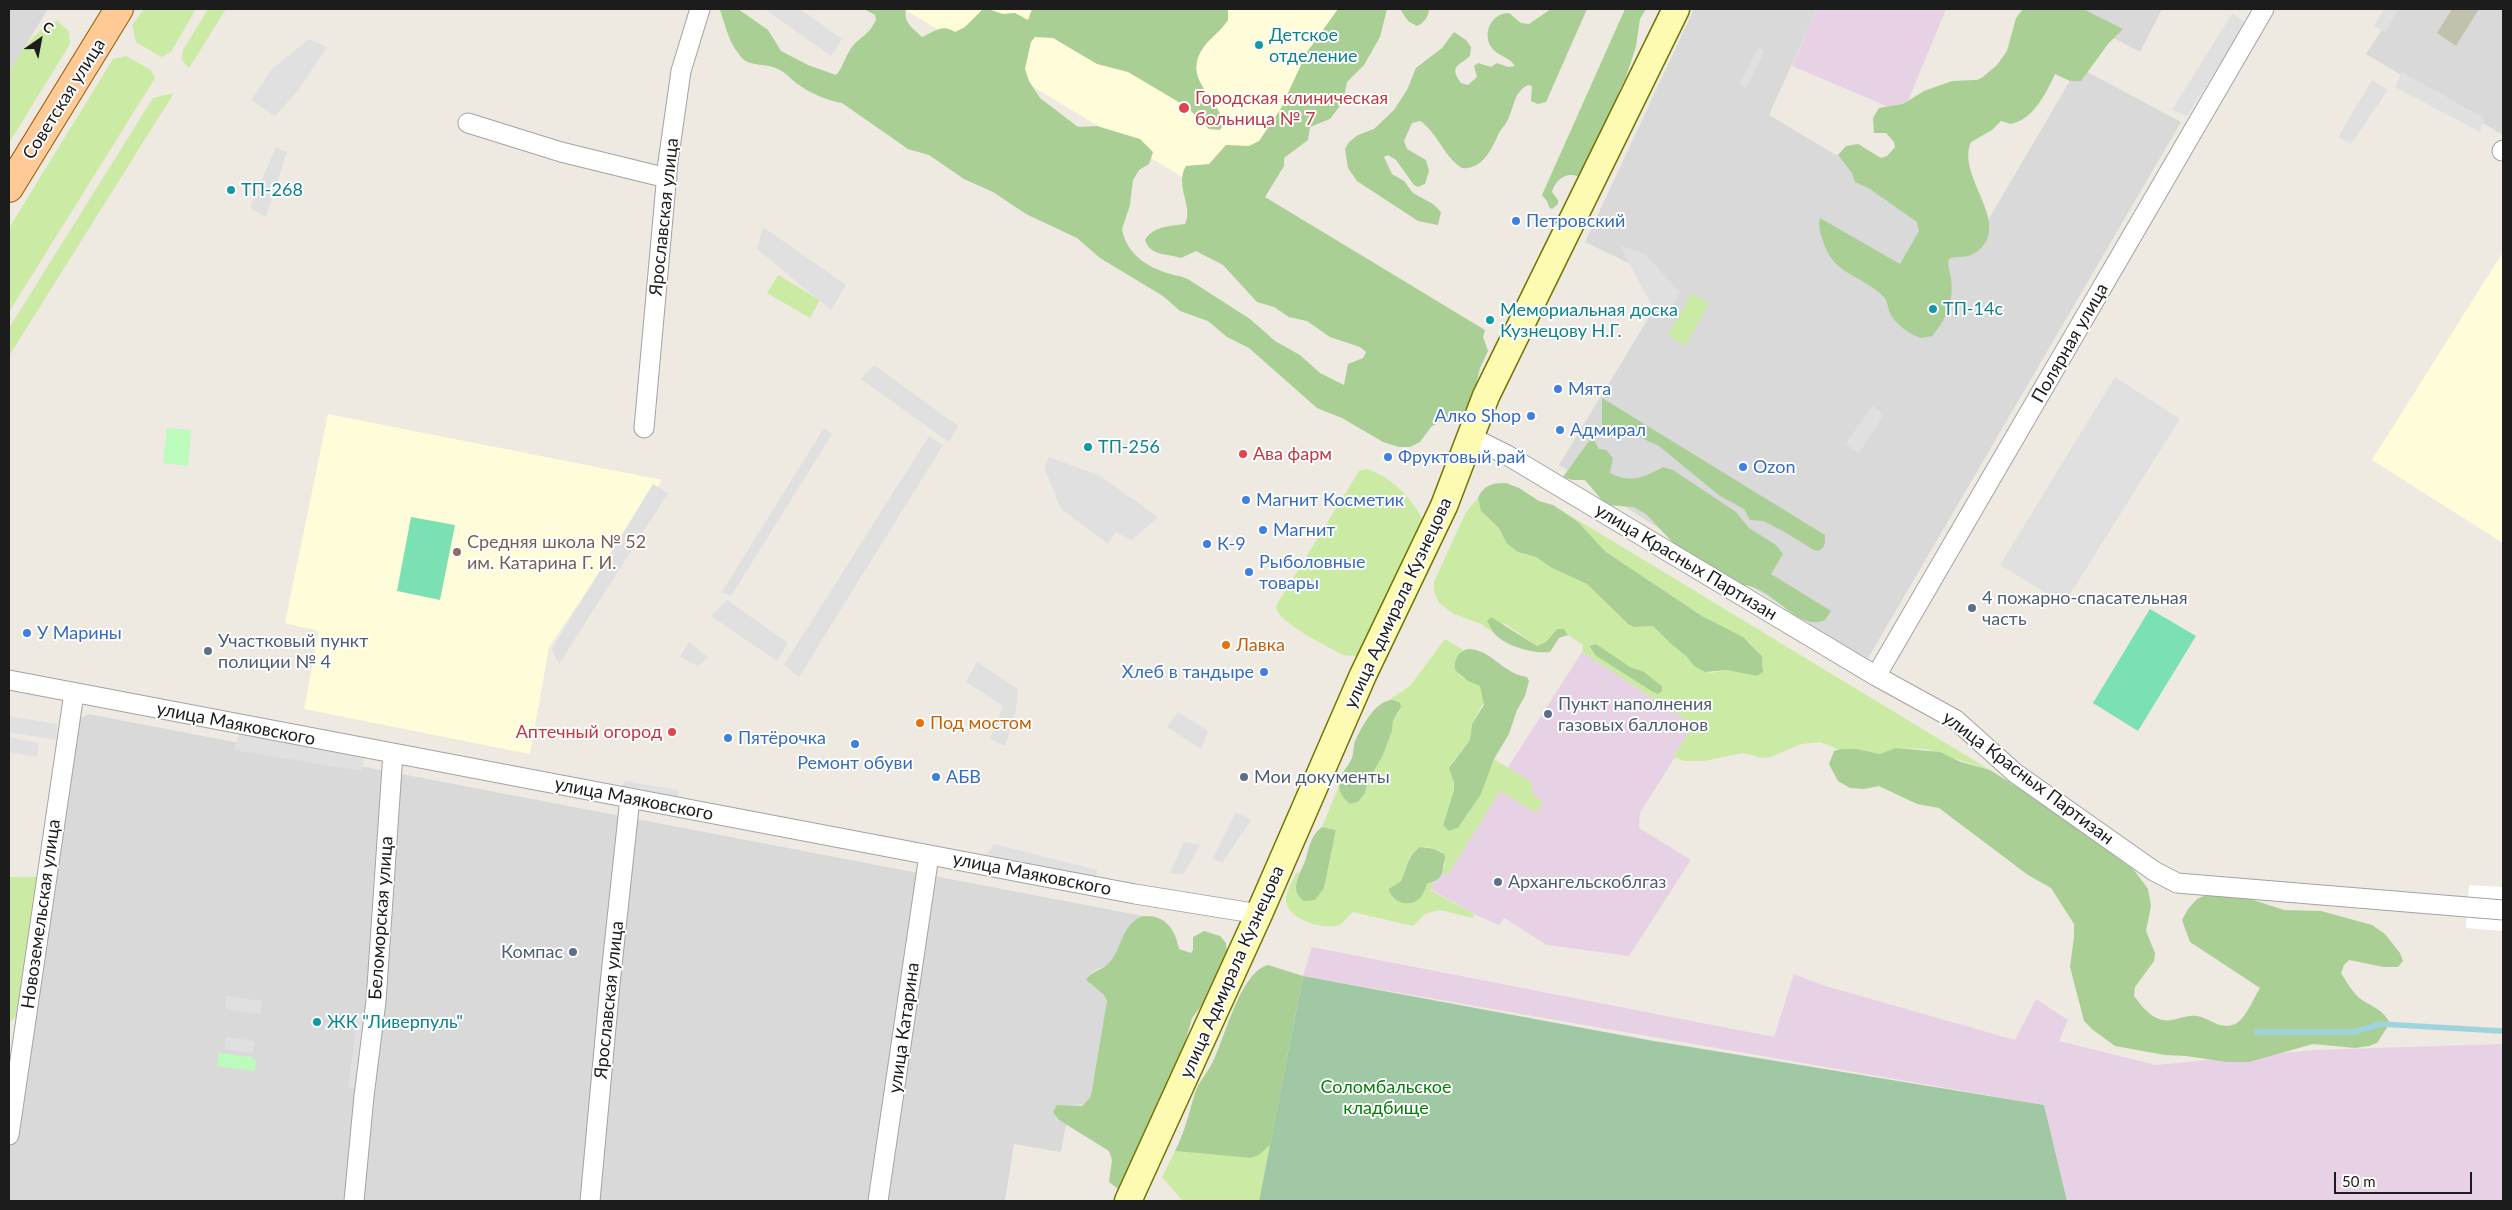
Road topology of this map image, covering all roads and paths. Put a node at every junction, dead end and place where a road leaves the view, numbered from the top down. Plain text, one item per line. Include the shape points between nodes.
1 (119, 9) edge
2 (700, 9) edge
3 (1676, 9) edge
4 (2264, 9) edge
5 (468, 123) dead end
6 (666, 178) junction
7 (9, 188) edge
8 (644, 428) dead end
9 (1471, 437) junction
10 (1876, 676) junction
11 (9, 680) edge
12 (74, 693) junction
13 (393, 753) junction
14 (630, 798) junction
15 (929, 855) junction
16 (2503, 910) edge
17 (1259, 914) junction
18 (9, 1135) edge
19 (354, 1201) edge
20 (590, 1201) edge
21 (878, 1201) edge
22 (1128, 1201) edge

1 - 7 main road, Советская улица
2 - 6 street, Ярославская улица via 681,71
3 - 9 main road, улица Адмирала Кузнецова via 1486,396
4 - 10 street, Полярная улица
5 - 6 street via 561,152
6 - 8 street, Ярославская улица
9 - 10 street, улица Красных Партизан via 1507,455
9 - 17 main road, улица Адмирала Кузнецова via 1444,506 1363,675
10 - 16 street, улица Красных Партизан via 1956,720 2015,773 2177,884
11 - 12 street, улица Маяковского
12 - 13 street, улица Маяковского
12 - 18 street, Новоземельская улица
13 - 14 street, улица Маяковского
13 - 19 street, Беломорская улица via 376,1001
14 - 15 street, улица Маяковского
14 - 20 street, Ярославская улица
15 - 17 street, улица Маяковского
15 - 21 street, улица Катарина
17 - 22 main road, улица Адмирала Кузнецова

